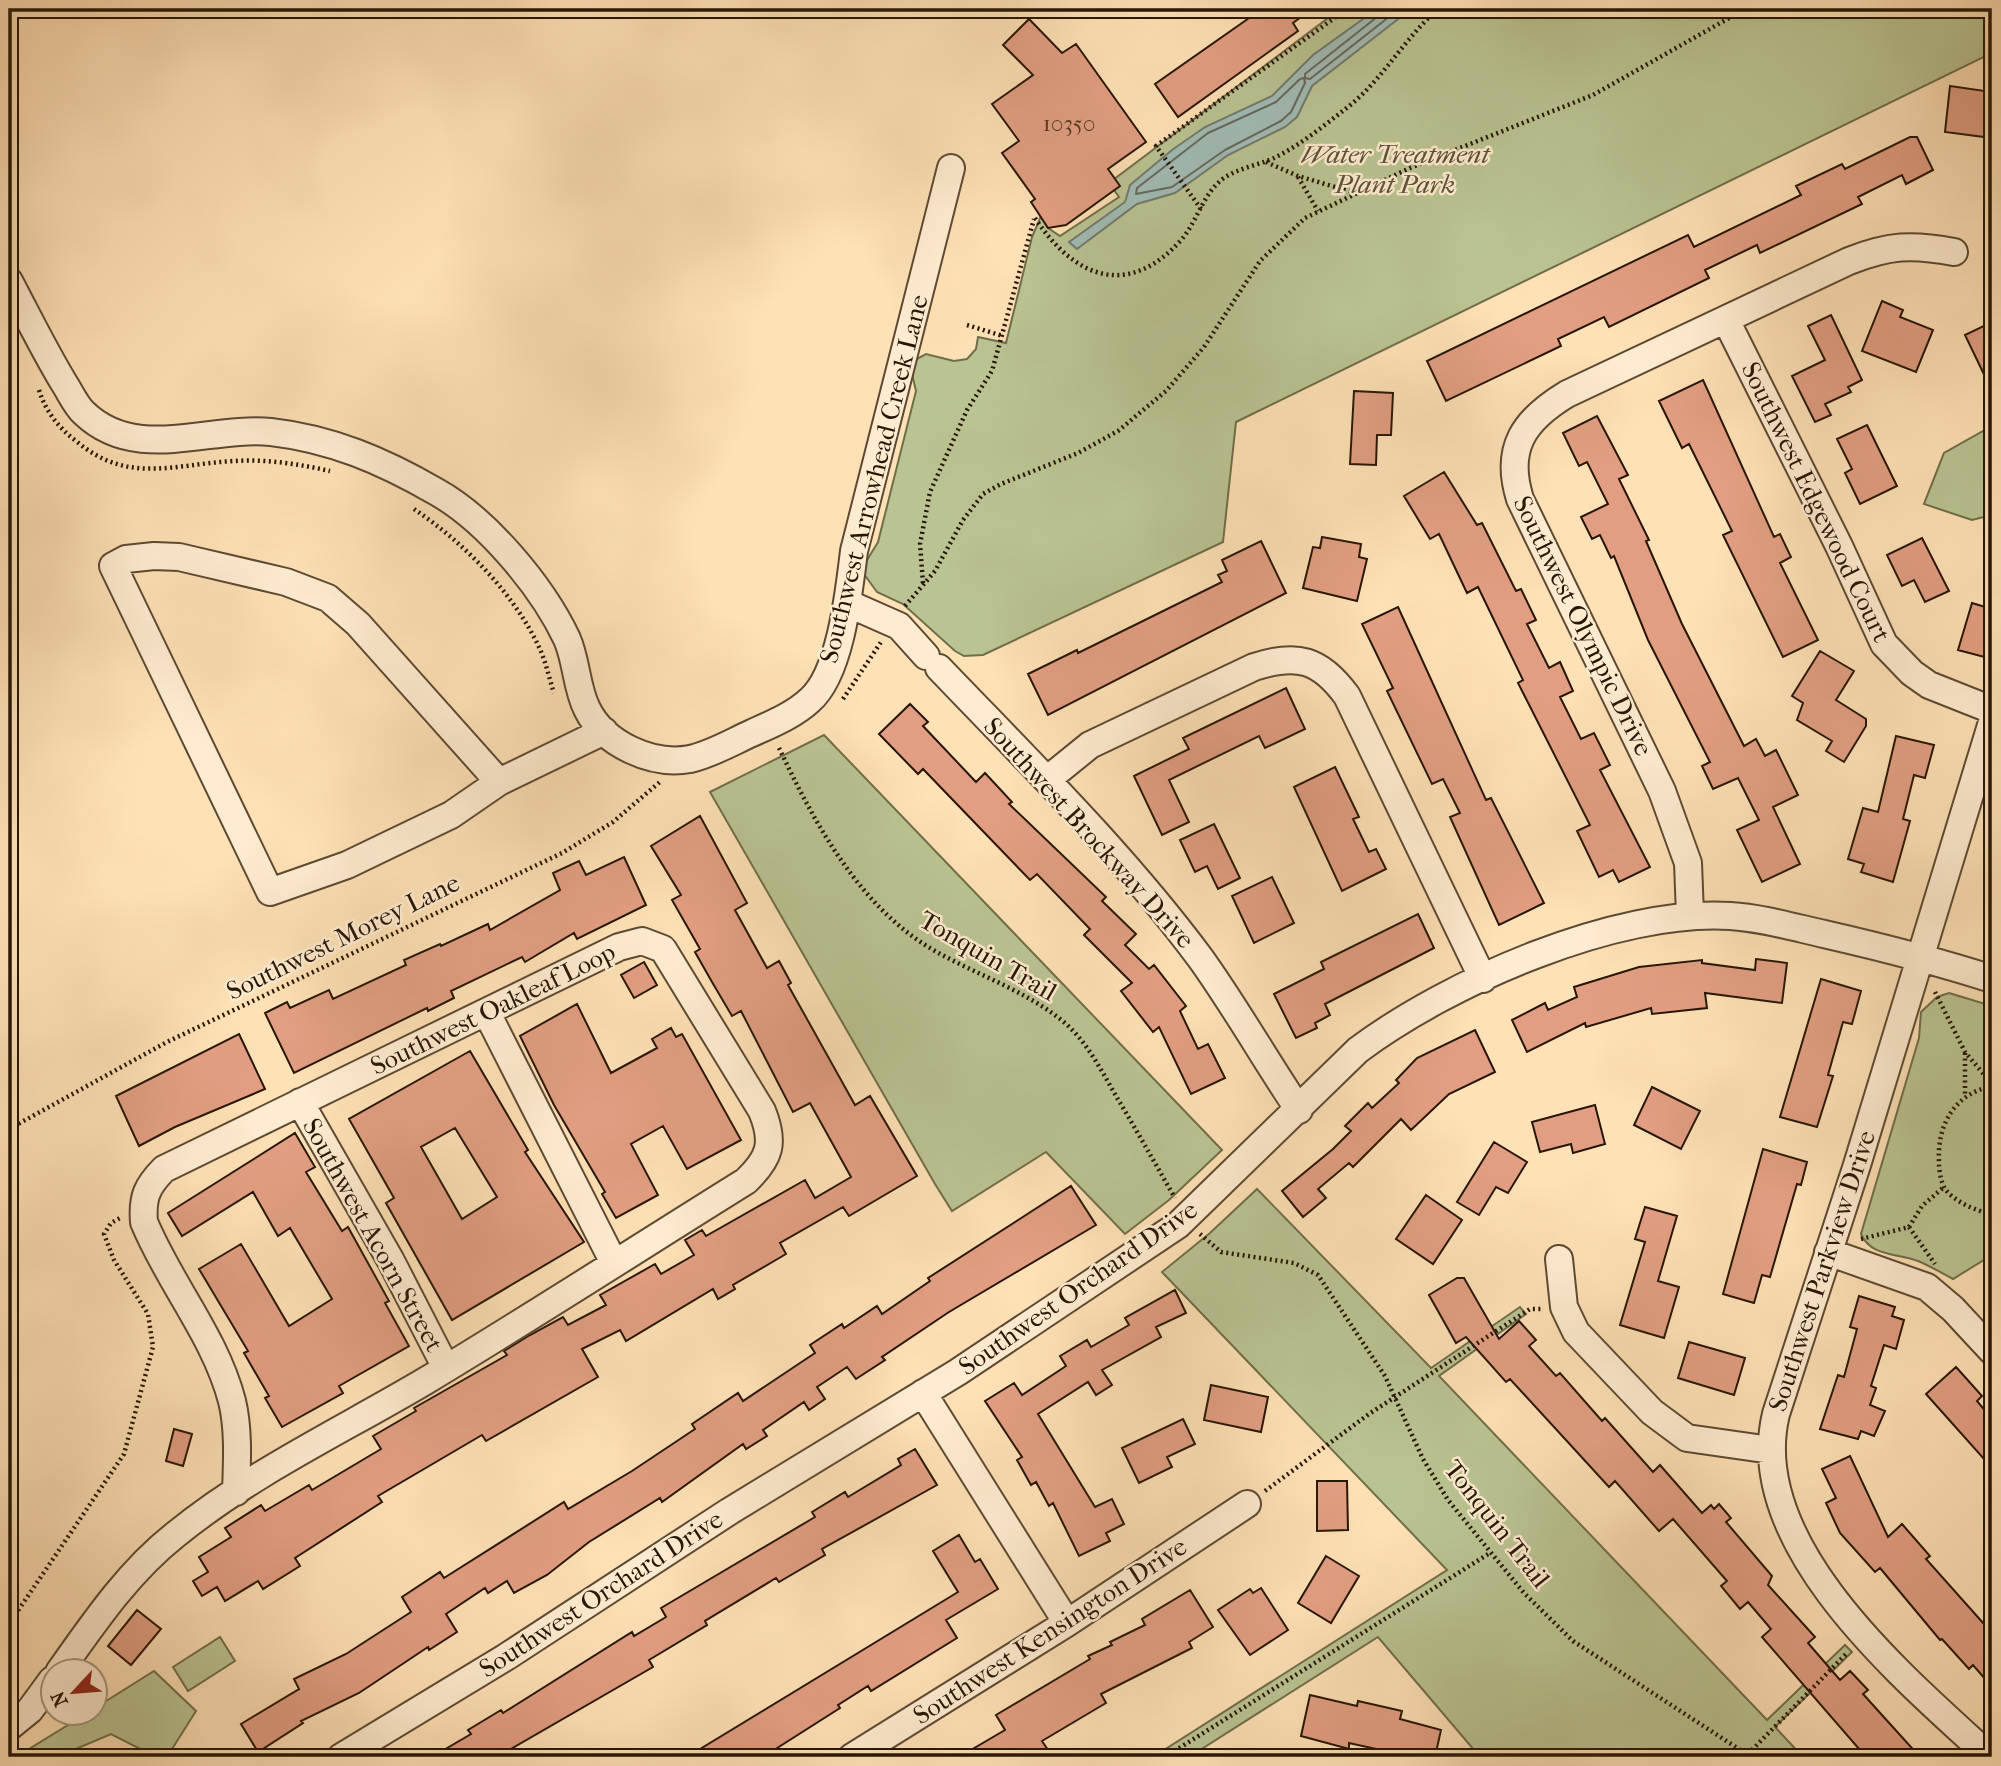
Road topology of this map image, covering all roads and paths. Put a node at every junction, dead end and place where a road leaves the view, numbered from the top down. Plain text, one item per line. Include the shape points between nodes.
1 (1346, 9) edge
2 (1438, 9) edge
3 (1745, 9) edge
4 (1266, 162) junction
5 (951, 168) dead end
6 (1298, 176) junction
7 (1353, 193) junction
8 (1201, 209) junction
9 (1318, 211) junction
10 (1954, 252) dead end
11 (9, 281) edge
12 (1726, 320) junction
13 (967, 325) dead end
14 (1003, 336) junction
15 (36, 381) dead end
16 (340, 474) dead end
17 (411, 507) dead end
18 (923, 584) junction
19 (847, 603) junction
20 (905, 607) dead end
21 (555, 697) dead end
22 (1992, 710) edge
23 (1992, 722) edge
24 (604, 731) junction
25 (779, 748) dead end
26 (676, 760) junction
27 (1048, 779) junction
28 (647, 780) dead end
29 (499, 782) junction
30 (659, 783) junction
31 (1690, 915) junction
32 (1920, 956) junction
33 (1483, 979) junction
34 (1992, 979) edge
35 (1933, 988) dead end
36 (487, 1013) junction
37 (1965, 1052) junction
38 (1992, 1085) edge
39 (1965, 1096) junction
40 (300, 1102) junction
41 (1299, 1111) junction
42 (9, 1129) edge
43 (1944, 1187) junction
44 (1175, 1198) dead end
45 (143, 1203) junction
46 (1992, 1215) edge
47 (1909, 1227) junction
48 (1201, 1236) dead end
49 (1839, 1257) junction
50 (1559, 1259) dead end
51 (614, 1263) junction
52 (1936, 1293) junction
53 (1564, 1307) junction
54 (1992, 1352) edge
55 (446, 1368) junction
56 (923, 1393) junction
57 (1396, 1399) junction
58 (1771, 1450) junction
59 (236, 1492) junction
60 (1247, 1504) joint
61 (1490, 1553) junction
62 (9, 1623) edge
63 (1067, 1623) junction
64 (1866, 1634) junction
65 (68, 1658) edge
66 (38, 1699) edge
67 (9, 1727) edge
68 (1750, 1755) edge
69 (341, 1757) edge
70 (852, 1757) edge
71 (1165, 1757) edge
72 (1990, 1757) edge

1 - 8 path via 1156,146
2 - 4 path via 1350,106
3 - 7 path via 1593,95
4 - 6 path
4 - 8 path via 1223,179
5 - 19 street, Southwest Arrowhead Creek Lane via 854,551
6 - 7 path
6 - 9 path
7 - 9 path
8 - 14 path via 1162,257 1139,271 1116,277 1094,272 1068,255 1035,218
9 - 18 path via 1284,235 1260,261 1204,347 1148,408 1078,453 983,494
10 - 12 street, Southwest Olympic Drive via 1903,245 1875,251
11 - 24 street, Southwest Arrowhead Creek Lane via 83,412 117,436 153,442 223,432 270,432 331,443 387,463 453,500 496,540 555,616 568,641 588,711
12 - 22 street, Southwest Edgewood Court via 1884,644 1929,685
12 - 31 street, Southwest Olympic Drive via 1545,407 1528,425 1513,463 1520,499 1662,791 1683,844
13 - 14 path
14 - 18 path via 992,371 967,410 930,492 920,544
15 - 16 path via 45,408 57,424 95,455 120,466 162,470 267,461
17 - 21 path via 463,549 508,598 539,648
18 - 20 path
19 - 26 street, Southwest Arrowhead Creek Lane via 830,669 812,699 778,721 713,751
19 - 27 street, Southwest Brockway Drive via 899,626
23 - 32 street, Southwest Parkview Drive
24 - 26 street, Southwest Arrowhead Creek Lane via 630,749
24 - 29 street
25 - 44 path, Tonquin Trail via 831,843 862,887 895,922 937,952 1048,1012 1076,1034
26 - 30 path, Southwest Morey Lane via 673,771
27 - 33 street via 1090,745 1254,667 1278,659 1299,659 1320,667 1347,696
27 - 41 street, Southwest Brockway Drive via 1202,961
28 - 30 path
29 - 29 street via 451,814 358,859 270,892 113,566 126,559 179,557 286,582 328,598 358,624
30 - 42 path, Southwest Morey Lane via 613,822 562,853 167,1042
31 - 32 street, Southwest Orchard Drive via 1778,923
31 - 33 street, Southwest Orchard Drive via 1629,924 1578,939
32 - 34 street, Southwest Orchard Drive
32 - 49 street, Southwest Parkview Drive
33 - 41 street, Southwest Orchard Drive via 1385,1030
35 - 37 path
36 - 40 street, Southwest Oakleaf Loop
36 - 51 street
36 - 51 street, Southwest Oakleaf Loop via 642,940 663,949 762,1111 769,1128 769,1146 762,1165 746,1181
37 - 38 path
37 - 39 path
38 - 39 path
39 - 43 path via 1938,1137
40 - 45 street, Southwest Oakleaf Loop via 164,1169 148,1184
40 - 55 street, Southwest Acorn Street
41 - 56 street, Southwest Orchard Drive via 1178,1225
43 - 46 path via 1965,1205
43 - 47 path via 1922,1206
45 - 59 street via 151,1239 223,1372 233,1404
45 - 62 path via 111,1223 104,1234 114,1260 148,1314 153,1347 124,1454
47 - 49 path via 1864,1236
47 - 52 path via 1938,1271
48 - 57 path, Tonquin Trail via 1222,1252 1294,1264 1318,1275 1363,1339
49 - 52 street via 1917,1282
49 - 58 street, Southwest Parkview Drive via 1776,1414
50 - 53 street
51 - 55 street, Southwest Oakleaf Loop
52 - 54 street
53 - 57 path via 1530,1309
53 - 58 street via 1576,1332 1666,1424 1699,1441
55 - 59 street, Southwest Oakleaf Loop
56 - 63 street
56 - 69 street, Southwest Orchard Drive
57 - 60 path
57 - 61 path, Tonquin Trail via 1435,1479
58 - 64 street, Southwest Parkview Drive via 1791,1534 1810,1567
59 - 65 street, Southwest Oakleaf Loop via 173,1536 135,1573
60 - 63 street, Southwest Kensington Drive
61 - 68 path, Tonquin Trail via 1573,1641
61 - 71 path
63 - 70 street, Southwest Kensington Drive
64 - 68 path
64 - 72 street, Southwest Parkview Drive
66 - 67 street

